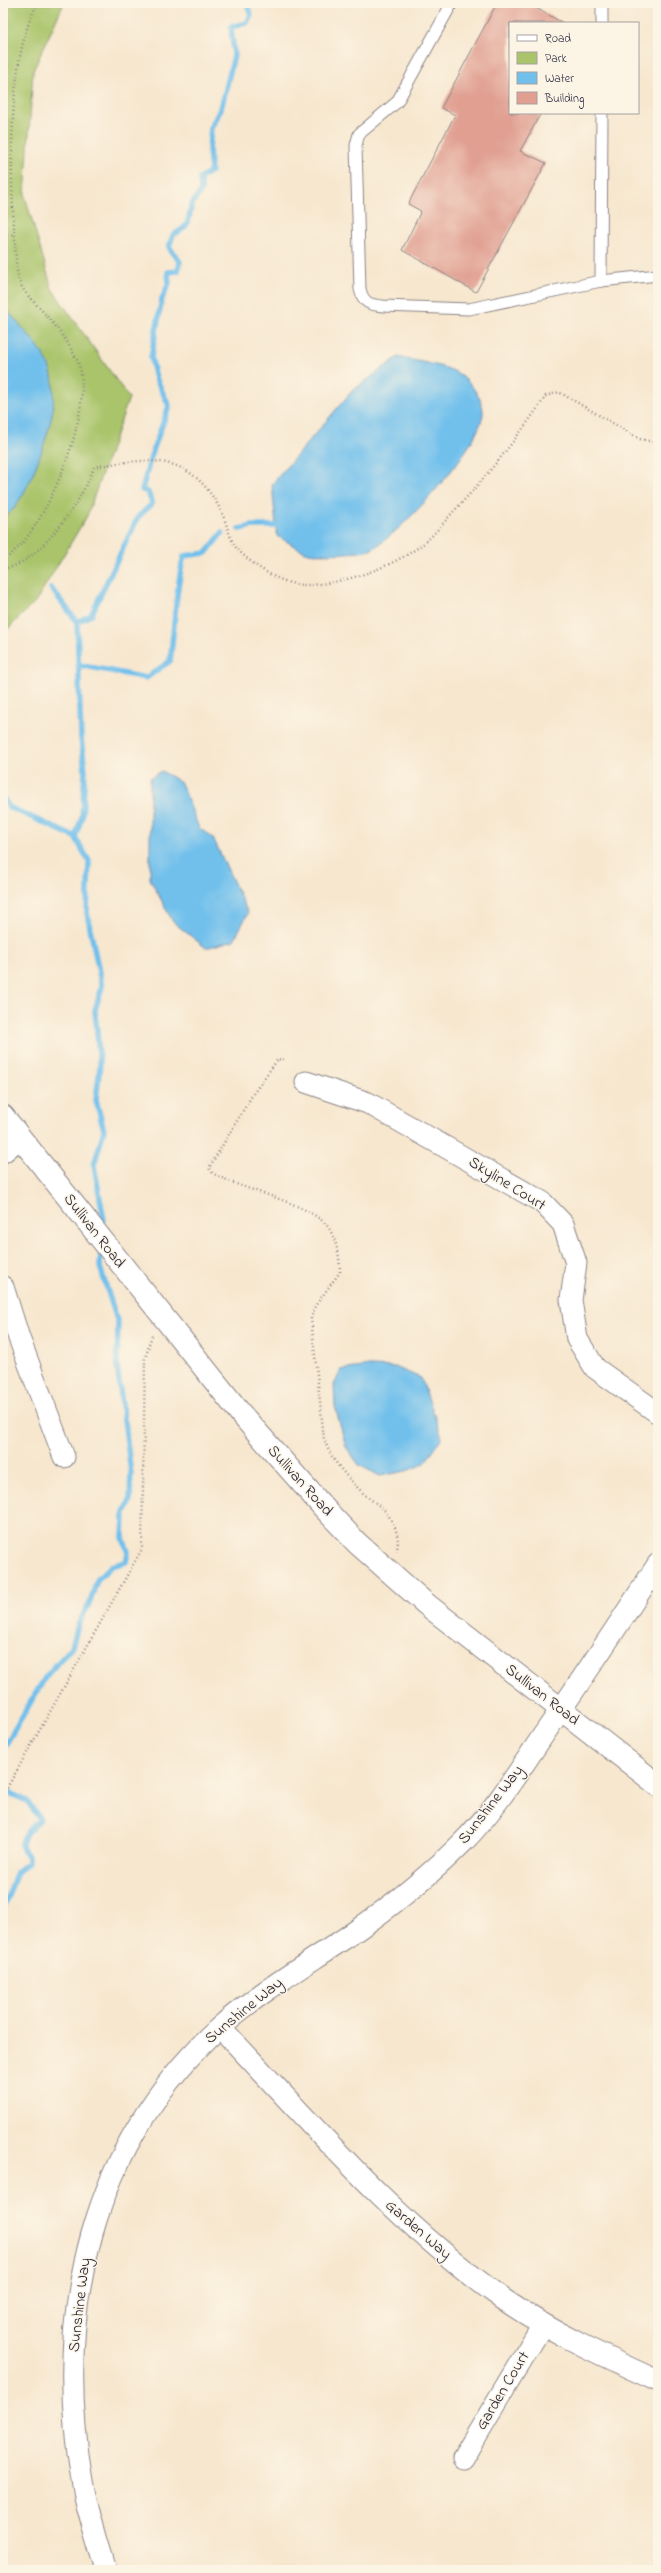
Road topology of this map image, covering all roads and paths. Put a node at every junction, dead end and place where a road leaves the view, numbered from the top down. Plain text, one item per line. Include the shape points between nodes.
1 (38, 3) edge
2 (452, 3) edge
3 (602, 3) edge
4 (602, 22) edge
5 (602, 114) edge
6 (3, 234) edge
7 (14, 234) junction
8 (658, 275) edge
9 (601, 281) junction
10 (658, 443) edge
11 (3, 562) edge
12 (3, 568) edge
13 (284, 1060) dead end
14 (306, 1082) dead end
15 (3, 1116) edge
16 (20, 1138) junction
17 (3, 1152) edge
18 (3, 1287) edge
19 (158, 1312) junction
20 (658, 1413) edge
21 (64, 1457) dead end
22 (658, 1564) edge
23 (383, 1567) junction
24 (561, 1710) junction
25 (658, 1785) edge
26 (3, 1795) edge
27 (220, 2027) junction
28 (543, 2324) junction
29 (658, 2381) edge
30 (463, 2458) dead end
31 (106, 2570) edge

1 - 7 path via 25,37 15,96 12,175
2 - 9 lane via 397,102 359,134 356,145 362,300 370,305 469,309
3 - 4 lane
5 - 9 lane
6 - 7 path
7 - 11 path via 17,272 21,285 72,349 81,370 83,391 74,434 48,503 30,534
8 - 9 lane
10 - 12 path via 640,439 559,392 546,396 494,468 424,544 392,564 345,579 303,585 267,574 237,550 221,512 199,478 162,461 94,467 75,505 54,533 23,561 12,567
13 - 23 path via 278,1059 253,1094 209,1168 212,1174 235,1184 290,1203 330,1229 337,1249 340,1272 314,1306 311,1319 322,1427 327,1449 338,1466 362,1493 384,1509 397,1533 397,1549 391,1560
14 - 20 street, Skyline Court via 368,1103 542,1202 563,1224 576,1263 571,1300 577,1339 595,1368
15 - 16 street, Sullivan Road
16 - 17 street
16 - 19 street, Sullivan Road
18 - 21 street via 19,1338
19 - 23 street, Sullivan Road via 283,1463
19 - 26 path via 145,1359 142,1549
22 - 24 street, Sunshine Way
23 - 24 street, Sullivan Road
24 - 25 street, Sullivan Road
24 - 27 street, Sunshine Way via 506,1790 465,1840 444,1861 421,1882 357,1930 263,1991
27 - 28 street, Garden Way via 378,2195 417,2231 463,2269
27 - 31 street, Sunshine Way via 170,2080 137,2125 98,2211 83,2271 74,2336 74,2426 82,2482
28 - 29 street, Garden Way
28 - 30 street, Garden Court

